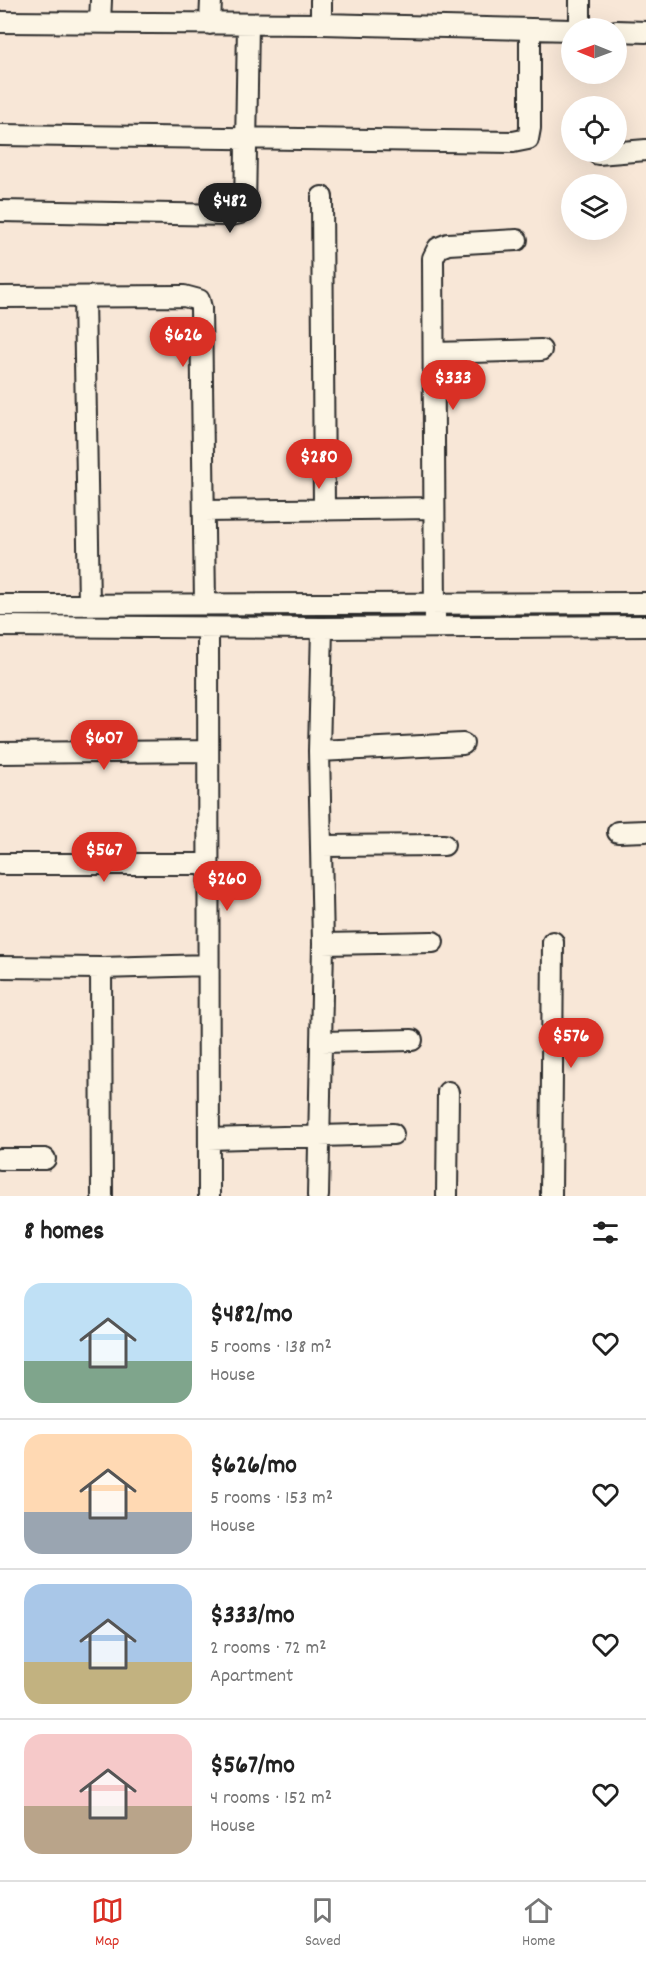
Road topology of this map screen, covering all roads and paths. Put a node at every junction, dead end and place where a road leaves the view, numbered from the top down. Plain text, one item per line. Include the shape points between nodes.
1 (100, 0) edge
2 (211, 0) edge
3 (321, 0) edge
4 (580, 0) edge
5 (580, 18) edge
6 (0, 22) edge
7 (100, 22) junction
8 (210, 24) junction
9 (248, 24) junction
10 (321, 24) junction
11 (530, 29) junction
12 (561, 30) edge
13 (627, 31) edge
14 (646, 32) edge
15 (0, 135) edge
16 (245, 139) junction
17 (646, 150) edge
18 (627, 152) edge
19 (322, 197) dead end
20 (0, 211) edge
21 (517, 240) dead end
22 (0, 297) edge
23 (84, 297) junction
24 (541, 350) dead end
25 (435, 353) junction
26 (434, 508) junction
27 (324, 509) junction
28 (204, 511) junction
29 (205, 603) junction
30 (646, 603) edge
31 (89, 604) junction
32 (0, 605) edge
33 (434, 605) junction
34 (0, 626) edge
35 (646, 626) edge
36 (206, 627) junction
37 (435, 627) junction
38 (322, 628) junction
39 (464, 744) dead end
40 (319, 751) junction
41 (208, 752) junction
42 (0, 753) edge
43 (646, 831) edge
44 (618, 832) dead end
45 (444, 845) dead end
46 (321, 846) junction
47 (0, 864) edge
48 (208, 864) junction
49 (433, 942) dead end
50 (553, 942) dead end
51 (323, 944) junction
52 (208, 965) junction
53 (0, 967) edge
54 (101, 968) junction
55 (412, 1040) dead end
56 (322, 1042) junction
57 (448, 1092) dead end
58 (393, 1134) dead end
59 (318, 1137) junction
60 (209, 1139) junction
61 (0, 1159) edge
62 (45, 1159) dead end
63 (102, 1196) edge
64 (209, 1196) edge
65 (318, 1196) edge
66 (447, 1196) edge
67 (552, 1196) edge

1 - 7 street
2 - 8 street
3 - 10 street
4 - 5 street
6 - 7 street
7 - 8 street
8 - 9 street
9 - 10 street
9 - 16 street
10 - 11 street
11 - 12 street
11 - 16 street via 528,140
13 - 14 street
15 - 16 street
16 - 20 street via 245,209 240,213
17 - 18 street
19 - 27 street
21 - 25 street via 438,248 433,258
22 - 23 street
23 - 28 street via 184,296 199,300
23 - 31 street
24 - 25 street
25 - 26 street
26 - 27 street
26 - 33 street
27 - 28 street
28 - 29 street
29 - 31 street
29 - 33 street
29 - 36 street
29 - 36 street
30 - 33 street
31 - 32 street
33 - 37 street
34 - 36 street
35 - 37 street
36 - 38 street
36 - 41 street
37 - 38 street
38 - 40 street
39 - 40 street
40 - 46 street
41 - 42 street
41 - 48 street
43 - 44 street
45 - 46 street
46 - 51 street
47 - 48 street
48 - 52 street
49 - 51 street
50 - 67 street
51 - 56 street
52 - 54 street
52 - 60 street
53 - 54 street
54 - 63 street
55 - 56 street
56 - 59 street
57 - 66 street
58 - 59 street
59 - 60 street
59 - 65 street
60 - 64 street
61 - 62 street

